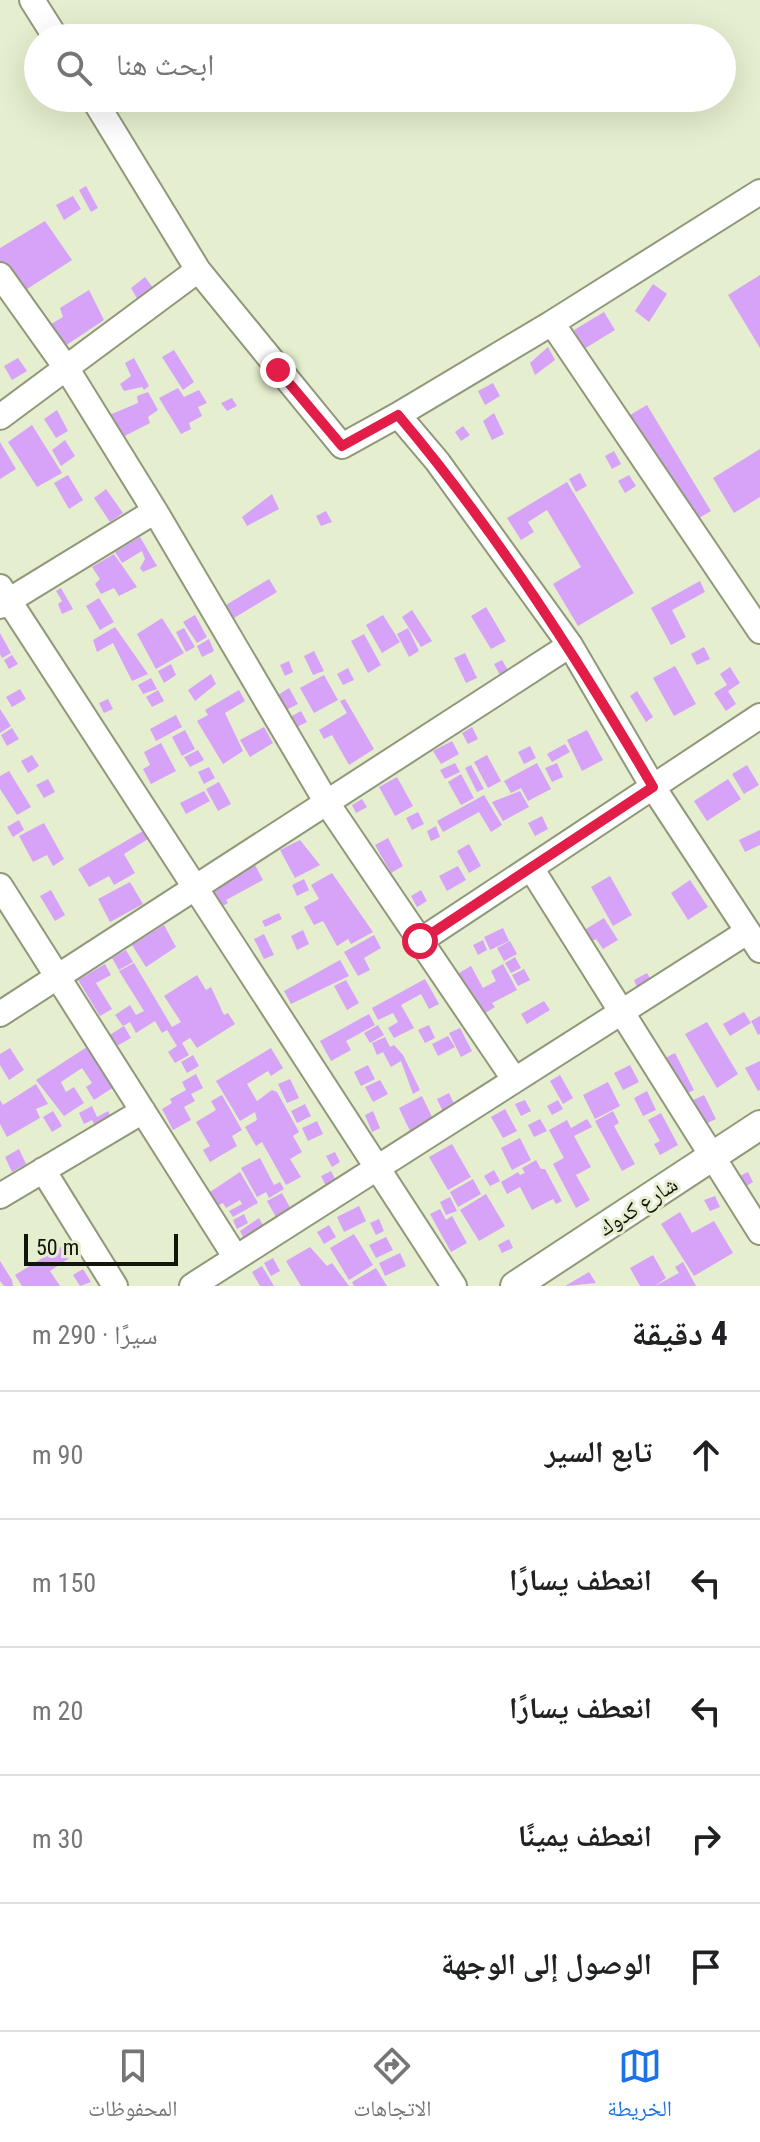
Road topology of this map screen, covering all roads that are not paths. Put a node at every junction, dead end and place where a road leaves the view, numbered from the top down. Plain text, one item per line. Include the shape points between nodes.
1 (32, 0) edge
2 (47, 24) edge
3 (102, 112) edge
4 (760, 192) edge
5 (198, 270) junction
6 (0, 275) edge
7 (552, 323) junction
8 (67, 369) junction
9 (398, 415) junction
10 (0, 417) edge
11 (155, 511) junction
12 (3, 598) edge
13 (760, 631) edge
14 (570, 645) junction
15 (760, 716) edge
16 (653, 787) junction
17 (327, 803) junction
18 (531, 868) junction
19 (0, 886) edge
20 (196, 888) junction
21 (420, 941) junction
22 (754, 941) edge
23 (57, 977) junction
24 (622, 1009) junction
25 (0, 1014) edge
26 (514, 1079) junction
27 (143, 1111) junction
28 (760, 1125) edge
29 (711, 1158) junction
30 (377, 1167) junction
31 (43, 1170) junction
32 (0, 1196) edge
33 (760, 1232) edge
34 (236, 1258) junction
35 (115, 1286) edge
36 (192, 1286) edge
37 (454, 1286) edge
38 (515, 1286) edge

1 - 2 street
3 - 5 street
4 - 7 street
5 - 8 street
5 - 9 street via 342,446
6 - 8 street
7 - 9 street
7 - 13 street
8 - 10 street
8 - 11 street
9 - 14 street
11 - 12 street
11 - 17 street
12 - 20 street
14 - 16 street
14 - 17 street
15 - 16 street
16 - 18 street
16 - 22 street
17 - 20 street
17 - 21 street
18 - 21 street
18 - 24 street
19 - 23 street
20 - 23 street
20 - 30 street
21 - 26 street
22 - 24 street
23 - 25 street
23 - 27 street
24 - 26 street
24 - 29 street
26 - 30 street
27 - 31 street
27 - 34 street
28 - 29 street, شارع كدوك
29 - 33 street
29 - 38 street, شارع كدوك
30 - 34 street
30 - 37 street
31 - 32 street
31 - 35 street
34 - 36 street

